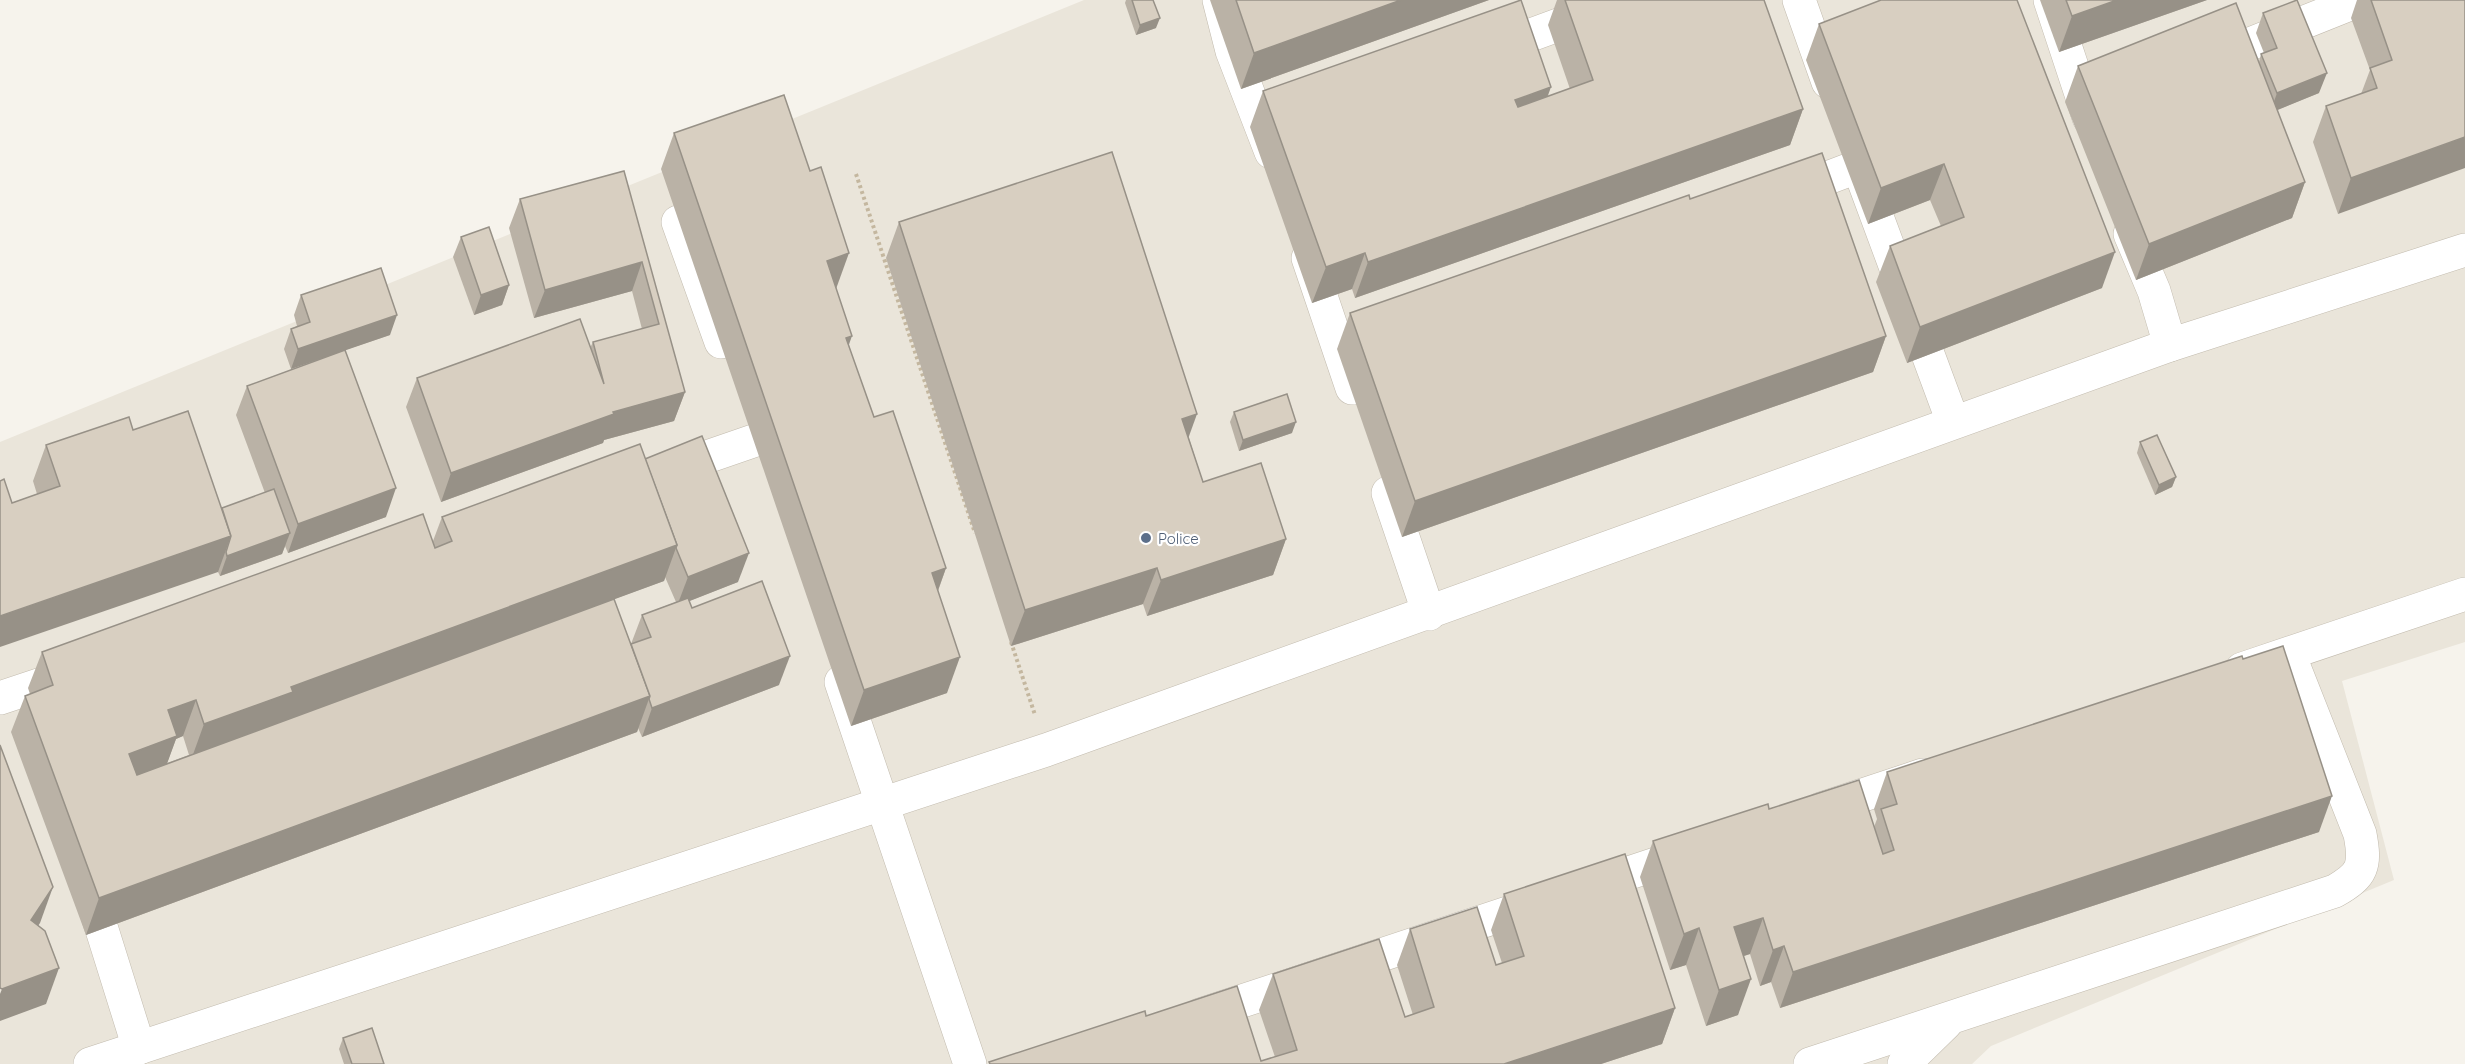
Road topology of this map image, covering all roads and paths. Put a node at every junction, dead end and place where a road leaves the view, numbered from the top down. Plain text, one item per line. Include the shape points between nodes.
1 (1219, 0) edge
2 (1626, 0) edge
3 (1799, 0) edge
4 (2050, 0) edge
5 (2360, 0) edge
6 (1462, 60) edge
7 (2184, 71) edge
8 (2118, 97) edge
9 (2086, 110) junction
10 (2097, 141) edge
11 (1859, 166) junction
12 (856, 174) dead end
13 (1280, 176) edge
14 (2119, 204) edge
15 (1758, 205) edge
16 (678, 222) dead end
17 (1298, 231) dead end
18 (2465, 250) edge
19 (2170, 345) junction
20 (1377, 350) edge
21 (1343, 362) junction
22 (732, 375) dead end
23 (744, 408) dead end
24 (1362, 417) dead end
25 (1953, 422) junction
26 (756, 440) junction
27 (1377, 461) dead end
28 (767, 473) dead end
29 (644, 479) edge
30 (976, 535) dead end
31 (2465, 594) edge
32 (1430, 614) junction
33 (1009, 637) dead end
34 (829, 649) dead end
35 (2289, 654) junction
36 (94, 666) edge
37 (2210, 680) edge
38 (13, 694) edge
39 (37, 723) edge
40 (1046, 750) junction
41 (1949, 767) edge
42 (883, 803) junction
43 (1790, 819) edge
44 (1711, 846) edge
45 (79, 857) edge
46 (1952, 1018) junction
47 (1167, 1026) edge
48 (139, 1048) junction
49 (90, 1064) edge
50 (970, 1064) edge
51 (1810, 1064) edge
52 (1904, 1064) edge

1 - 13 street via 1232,51 1275,128
2 - 6 street
3 - 11 street
4 - 9 street
5 - 7 street
8 - 9 street
9 - 10 street
11 - 15 street
11 - 25 street
12 - 30 path
14 - 19 street via 2154,291
16 - 22 street
17 - 21 street
18 - 19 street
19 - 25 street
20 - 21 street
21 - 24 street
23 - 26 street
25 - 32 street
26 - 28 street
26 - 29 street
27 - 32 street
31 - 35 street
32 - 40 street
33 - 40 path
34 - 42 street
35 - 37 street
35 - 46 street via 2360,834 2364,857 2356,879 2335,891
36 - 38 street
38 - 39 street
40 - 42 street
41 - 43 street
42 - 48 street
42 - 50 street
44 - 47 street
45 - 48 street
46 - 51 street
46 - 52 street
48 - 49 street

